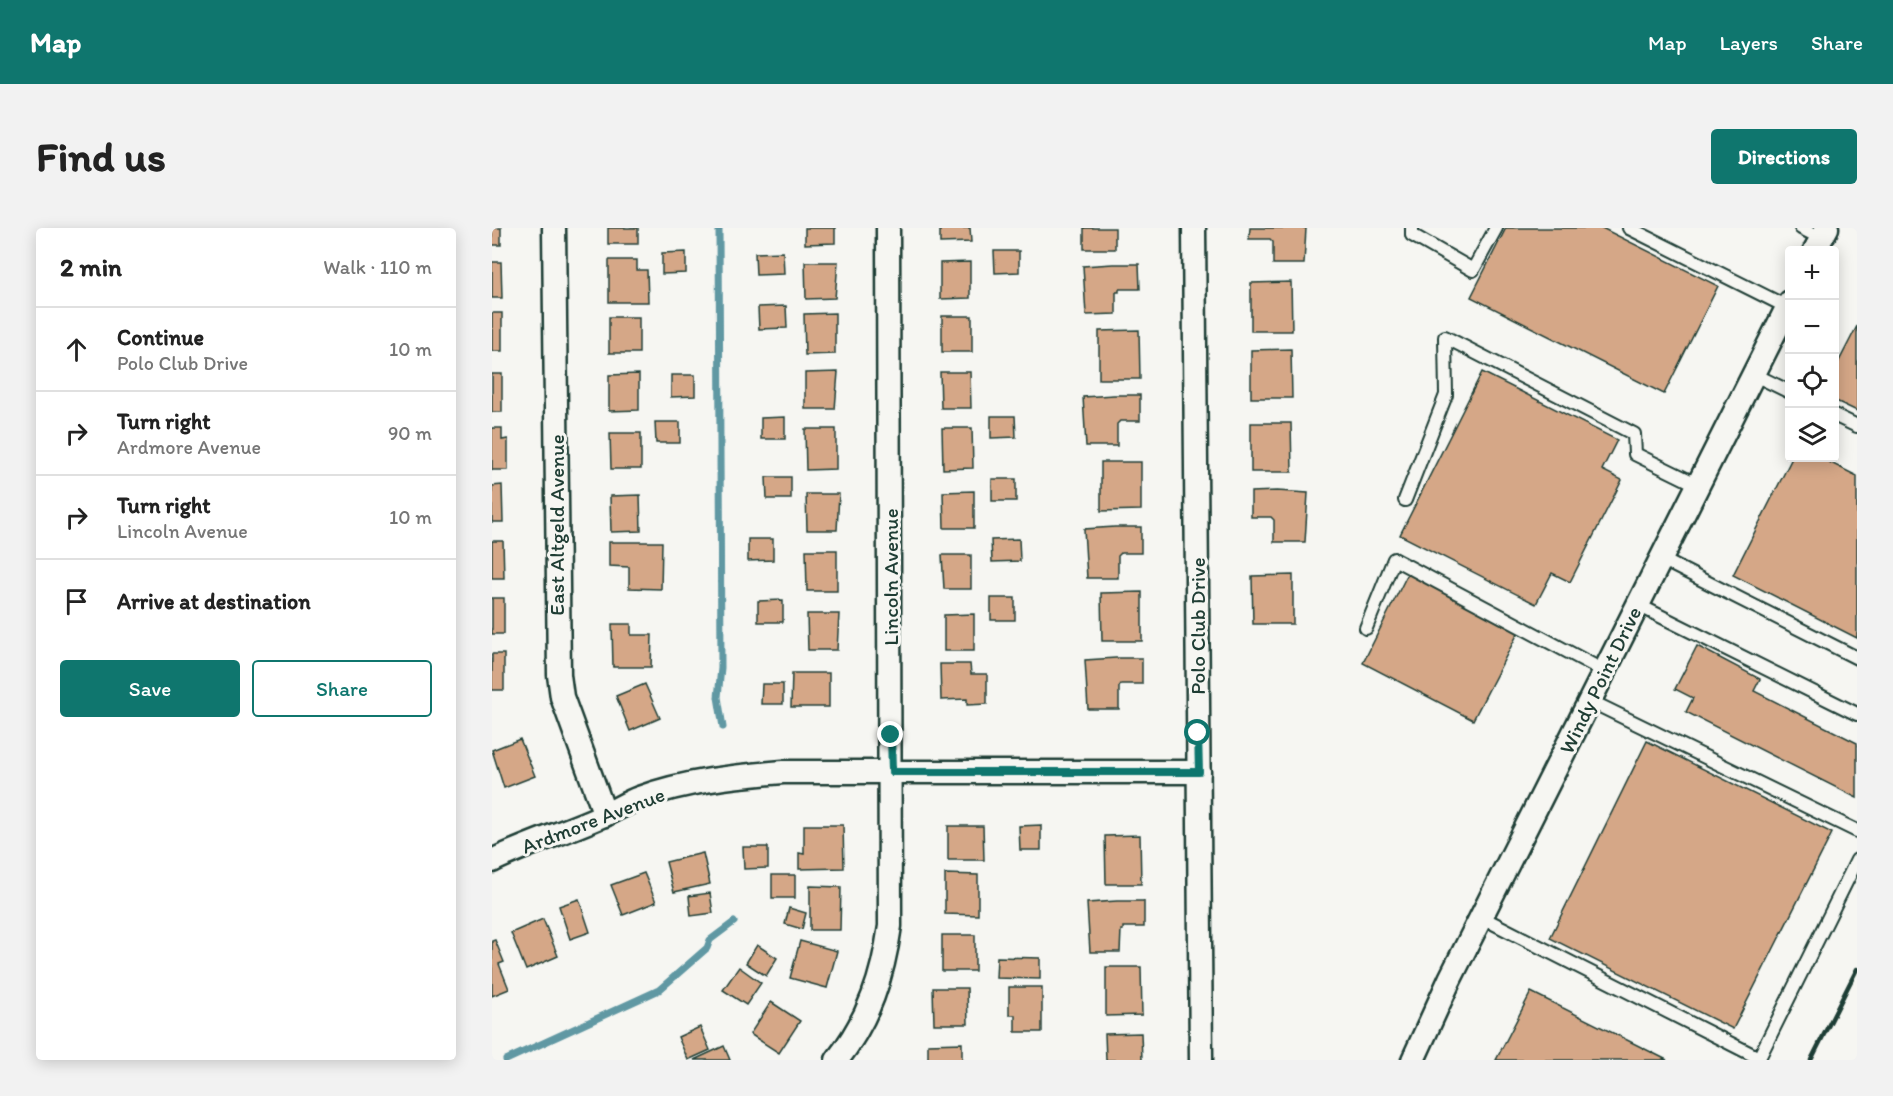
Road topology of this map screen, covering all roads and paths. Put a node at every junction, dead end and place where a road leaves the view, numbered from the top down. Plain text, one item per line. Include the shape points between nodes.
1 (554, 228) edge
2 (888, 228) edge
3 (1194, 228) edge
4 (1412, 228) edge
5 (1496, 228) edge
6 (1629, 228) edge
7 (1801, 228) edge
8 (1821, 239) edge
9 (1785, 303) edge
10 (1785, 310) edge
11 (1754, 374) junction
12 (1785, 390) edge
13 (1839, 417) edge
14 (1857, 426) edge
15 (1698, 485) junction
16 (1405, 500) dead end
17 (1661, 559) junction
18 (1638, 605) junction
19 (1366, 628) dead end
20 (1857, 658) edge
21 (1604, 671) junction
22 (1590, 701) junction
23 (1857, 714) edge
24 (892, 772) junction
25 (1199, 772) junction
26 (606, 815) junction
27 (1857, 831) edge
28 (1857, 860) edge
29 (492, 861) edge
30 (1481, 917) junction
31 (837, 1060) edge
32 (1202, 1060) edge
33 (1413, 1060) edge

1 - 26 street, East Altgeld Avenue via 559,675 562,697
2 - 24 street, Lincoln Avenue
3 - 25 street, Polo Club Drive
4 - 5 lane via 1412,235 1473,270
6 - 9 lane
7 - 8 lane
10 - 11 street, Windy Point Drive
11 - 12 lane
11 - 15 street, Windy Point Drive
13 - 14 lane
15 - 16 lane via 1635,454 1634,434 1445,337 1446,395
15 - 17 street, Windy Point Drive
17 - 18 street, Windy Point Drive
17 - 20 lane
18 - 21 street, Windy Point Drive
18 - 23 lane
19 - 21 lane via 1394,559
21 - 22 street, Windy Point Drive
22 - 27 lane
22 - 30 street, Windy Point Drive
24 - 25 street, Ardmore Avenue
24 - 26 street, Ardmore Avenue via 742,776 638,798
24 - 31 street, Lincoln Avenue via 890,926 885,967 869,1007
25 - 32 street, Polo Club Drive
26 - 29 street, Ardmore Avenue
28 - 30 lane via 1759,1058
30 - 33 street, Windy Point Drive

